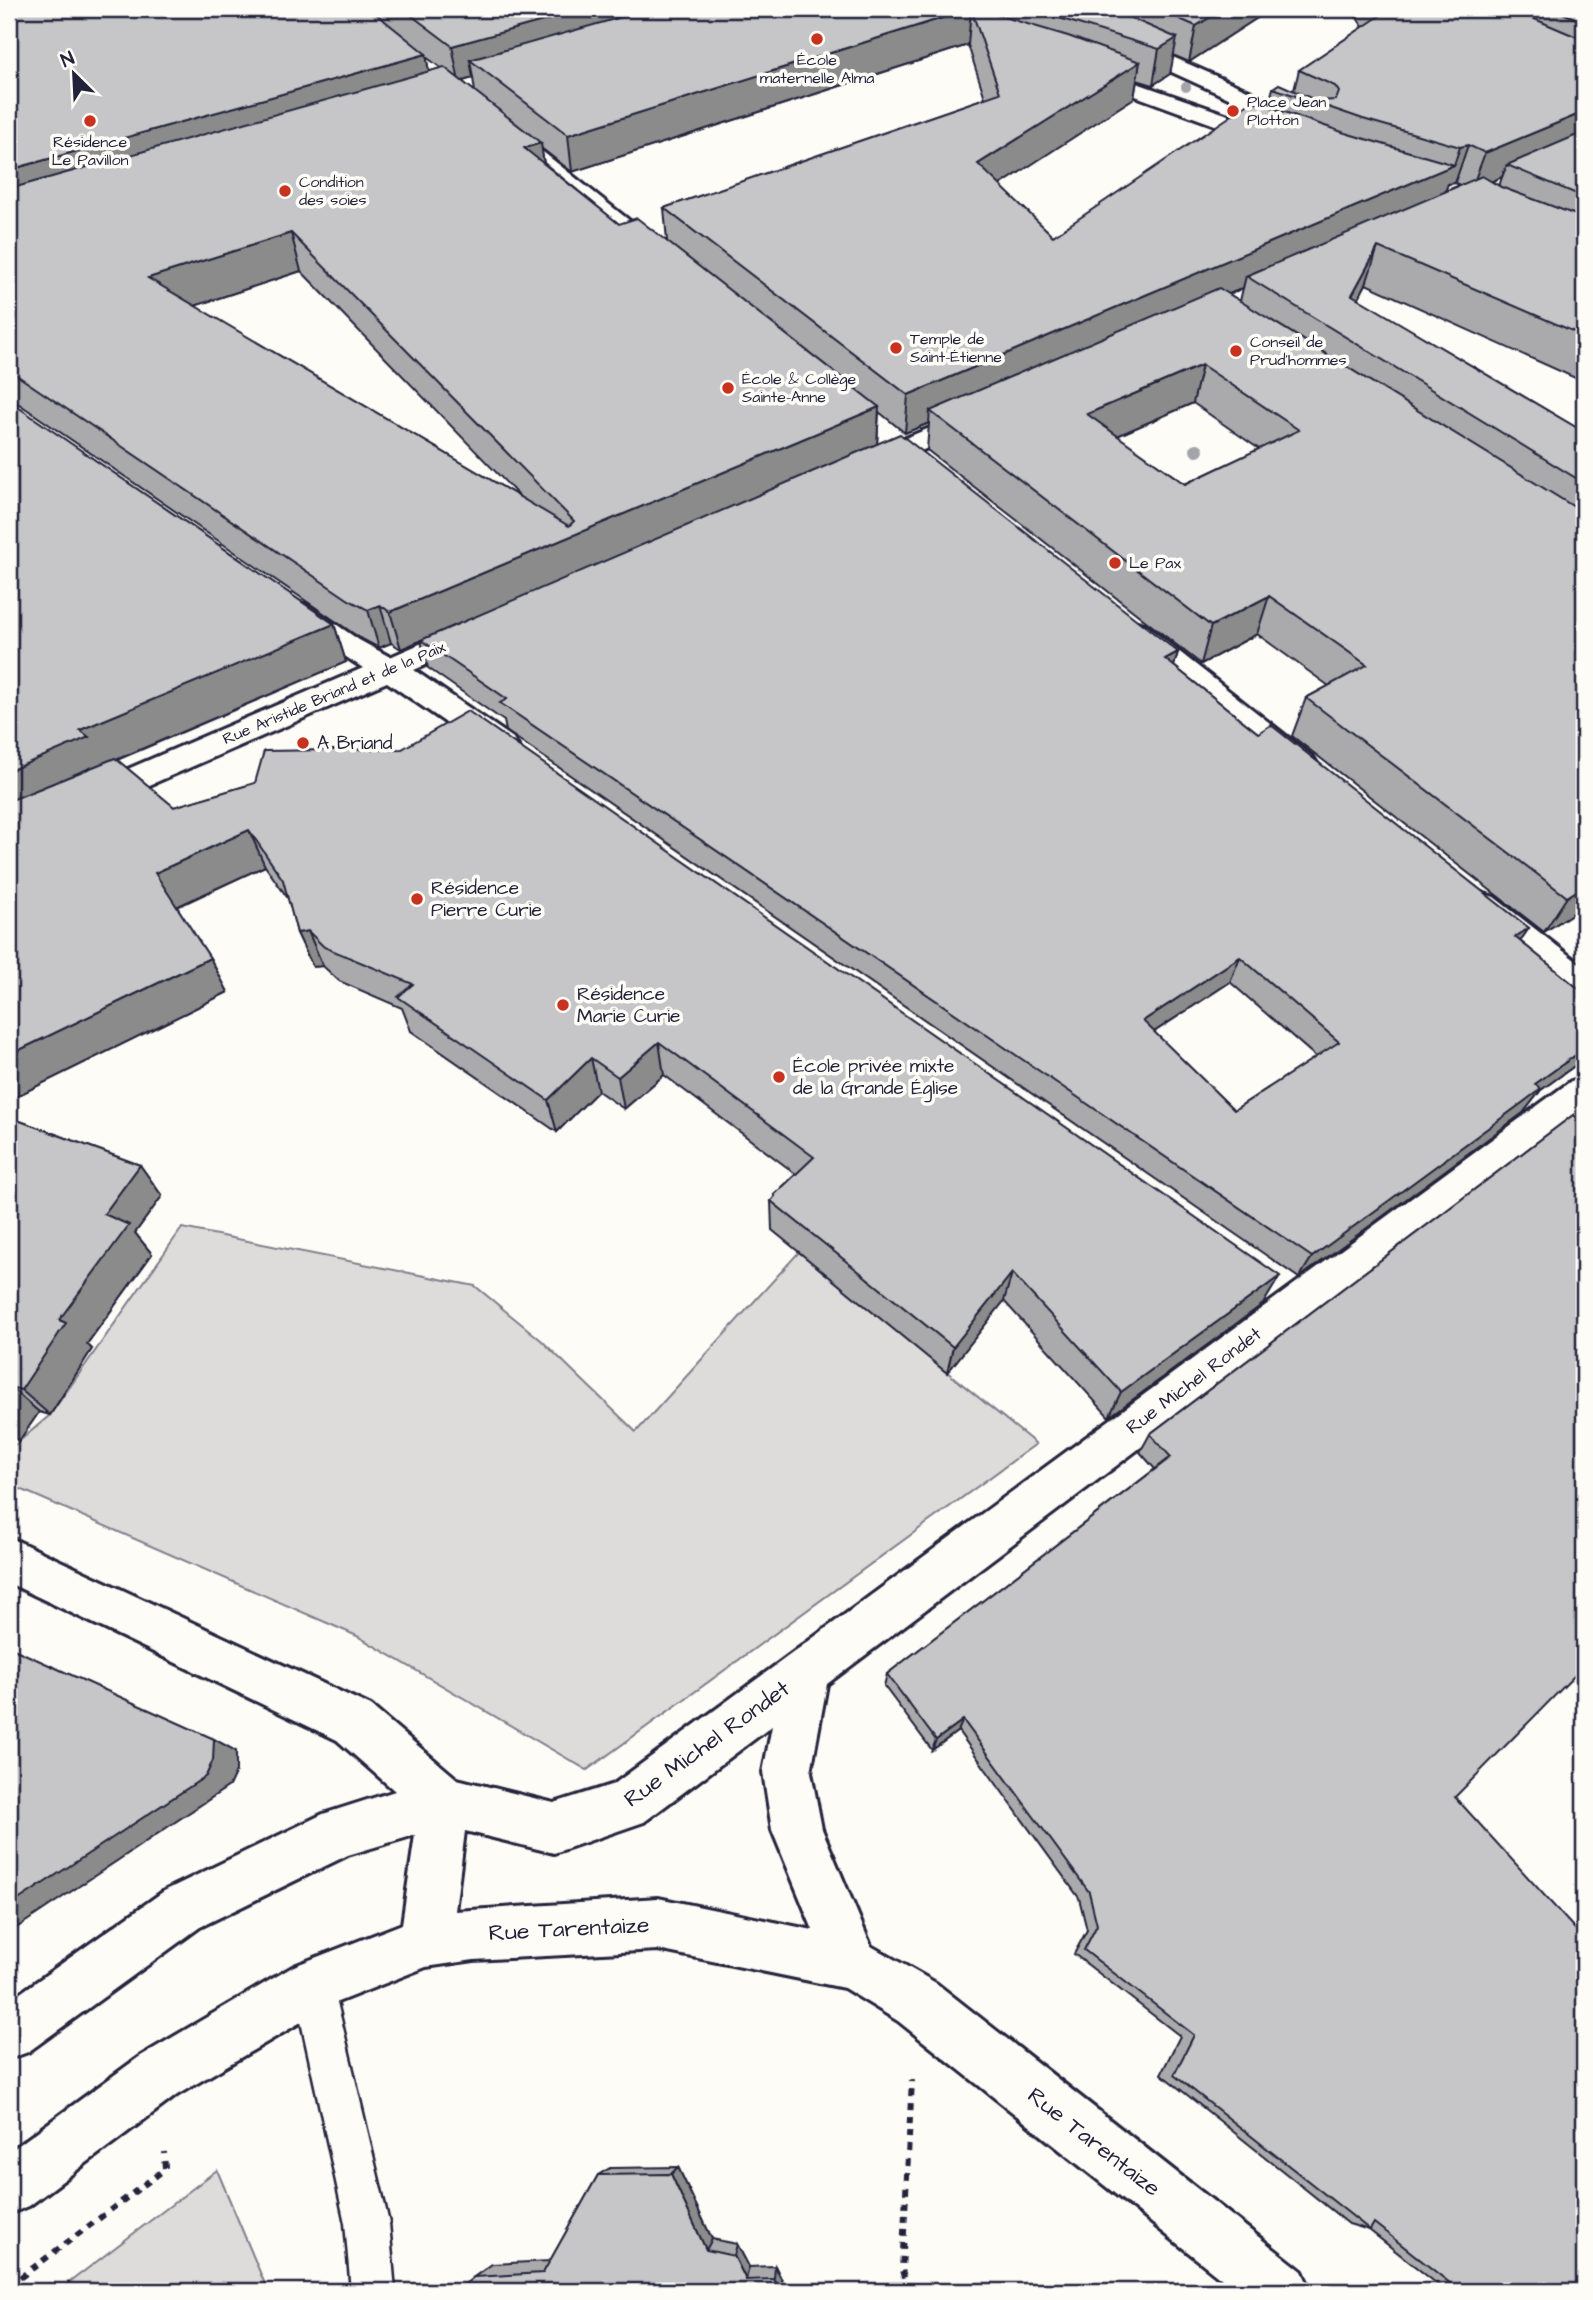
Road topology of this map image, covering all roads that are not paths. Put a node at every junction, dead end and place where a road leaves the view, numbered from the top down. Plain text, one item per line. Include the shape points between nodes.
1 (1058, 9) edge
2 (1063, 64) edge
3 (1324, 133) edge
4 (1290, 144) edge
5 (520, 145) edge
6 (682, 274) edge
7 (1002, 406) edge
8 (836, 477) edge
9 (272, 594) edge
10 (1108, 611) edge
11 (503, 620) edge
12 (388, 669) junction
13 (525, 762) edge
14 (1325, 782) edge
15 (9, 834) edge
16 (1454, 885) edge
17 (1584, 988) edge
18 (1583, 1096) edge
19 (9, 1559) edge
20 (806, 1672) junction
21 (444, 1801) junction
22 (426, 1941) junction
23 (853, 1964) junction
24 (313, 1985) junction
25 (9, 2033) edge
26 (9, 2186) edge
27 (373, 2291) edge
28 (1282, 2291) edge

1 - 3 street
2 - 4 street
5 - 6 street
7 - 8 street
9 - 12 street
10 - 14 street
11 - 12 street, Rue Aristide Briand et de la Paix
12 - 13 street
12 - 15 street, Rue Aristide Briand et de la Paix
16 - 17 street
18 - 20 street, Rue Michel Rondet via 1287,1295
19 - 21 street via 354,1723
20 - 21 street, Rue Michel Rondet via 627,1805 554,1828
20 - 23 street, Rue Michel Rondet via 787,1772 797,1830
21 - 22 street
21 - 25 street via 341,1832 182,1909
22 - 23 street, Rue Tarentaize via 658,1924
22 - 24 street, Rue Tarentaize
23 - 28 street, Rue Tarentaize via 917,2002
24 - 26 street, Rue Tarentaize via 158,2076
24 - 27 lane via 367,2223

